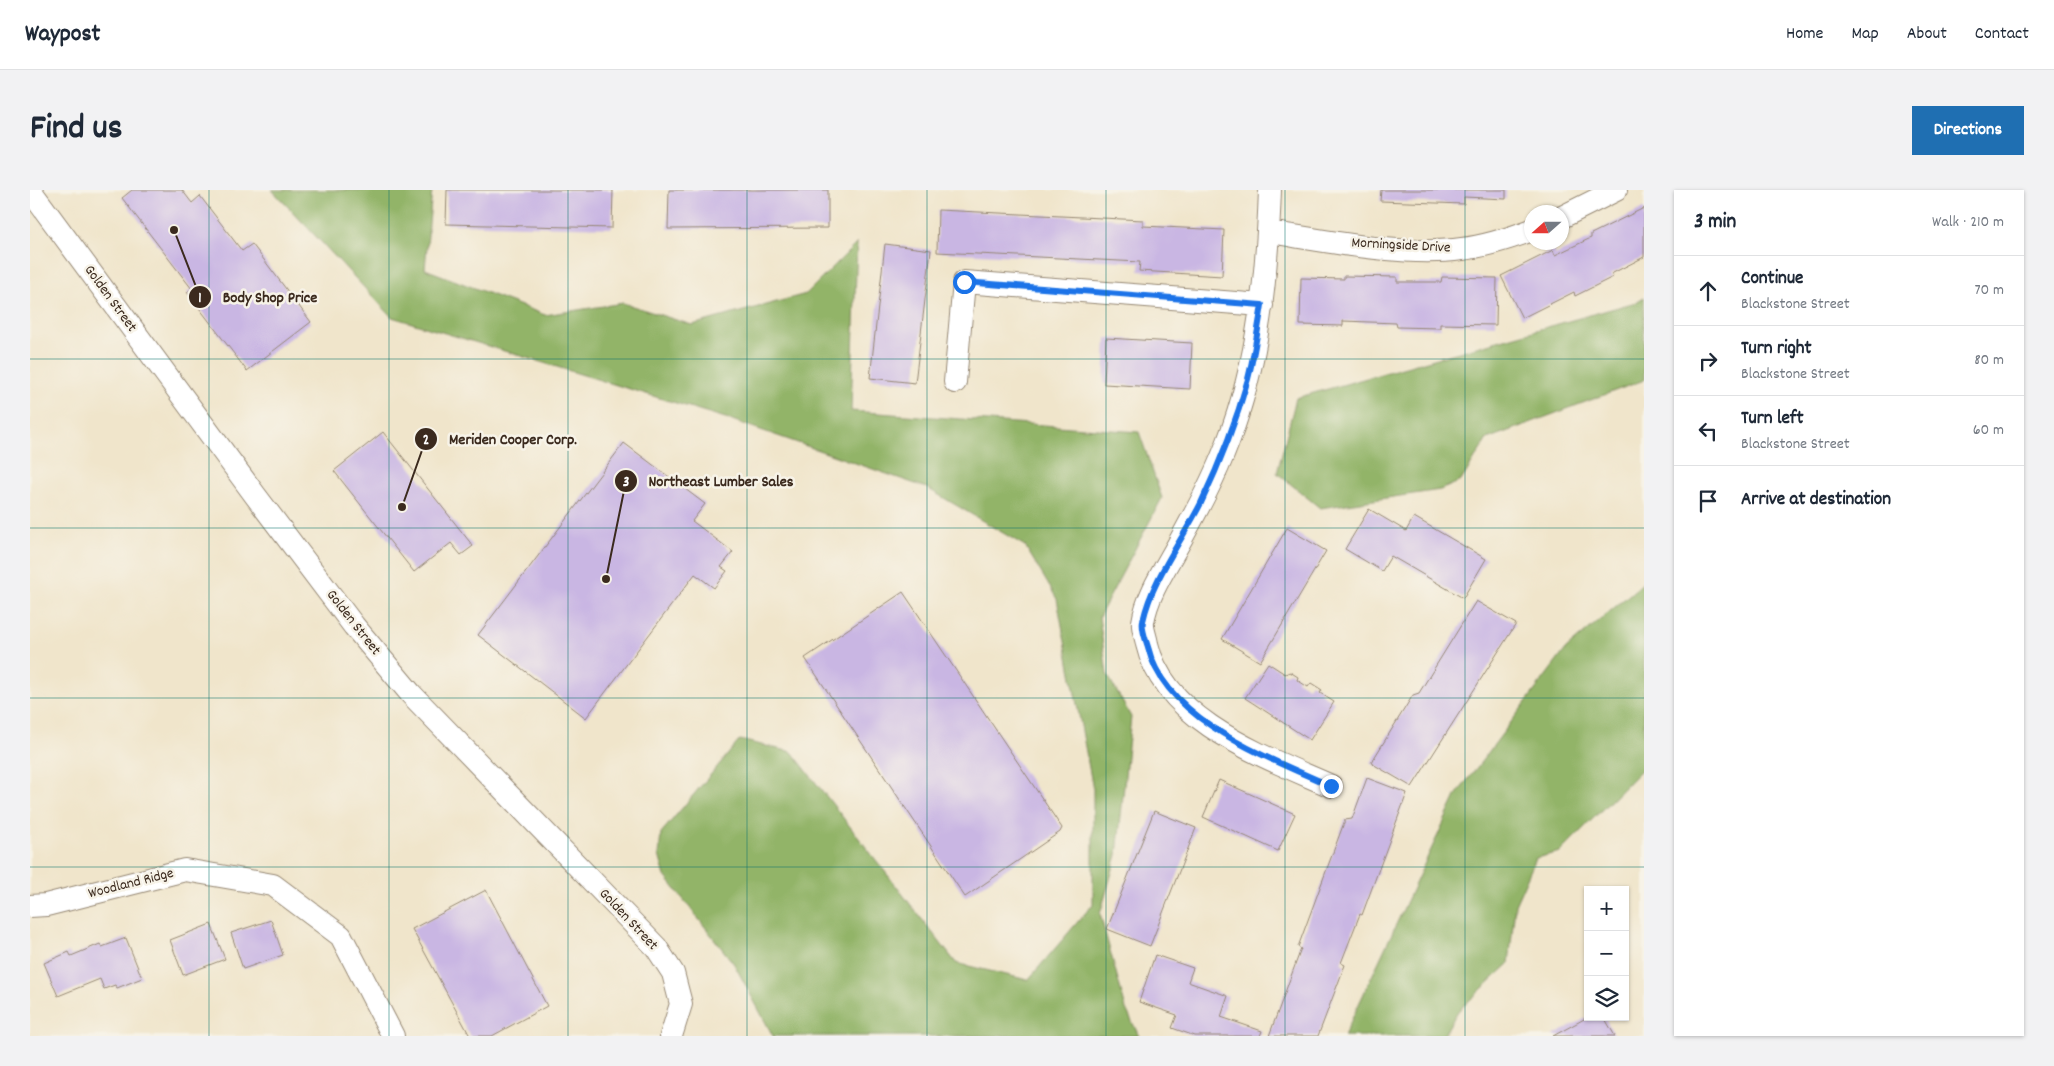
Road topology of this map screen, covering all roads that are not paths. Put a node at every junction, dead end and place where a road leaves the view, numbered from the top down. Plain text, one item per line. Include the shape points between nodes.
1 (30, 190) edge
2 (1270, 190) edge
3 (1616, 190) edge
4 (1569, 214) edge
5 (1269, 232) junction
6 (1524, 233) edge
7 (1262, 305) junction
8 (955, 382) dead end
9 (1331, 786) dead end
10 (30, 906) edge
11 (393, 1036) edge
12 (671, 1036) edge

1 - 12 street, Golden Street via 354,626 411,694 656,947 674,973 680,1004
2 - 5 street
3 - 4 street
5 - 6 street, Morningside Drive via 1418,250 1470,248 1498,243
5 - 7 street
7 - 8 street via 964,282
7 - 9 street via 1248,378 1228,441 1201,503 1156,585 1142,623 1151,660 1170,691 1212,728
10 - 11 street, Woodland Ridge via 46,905 185,870 273,885 341,936

